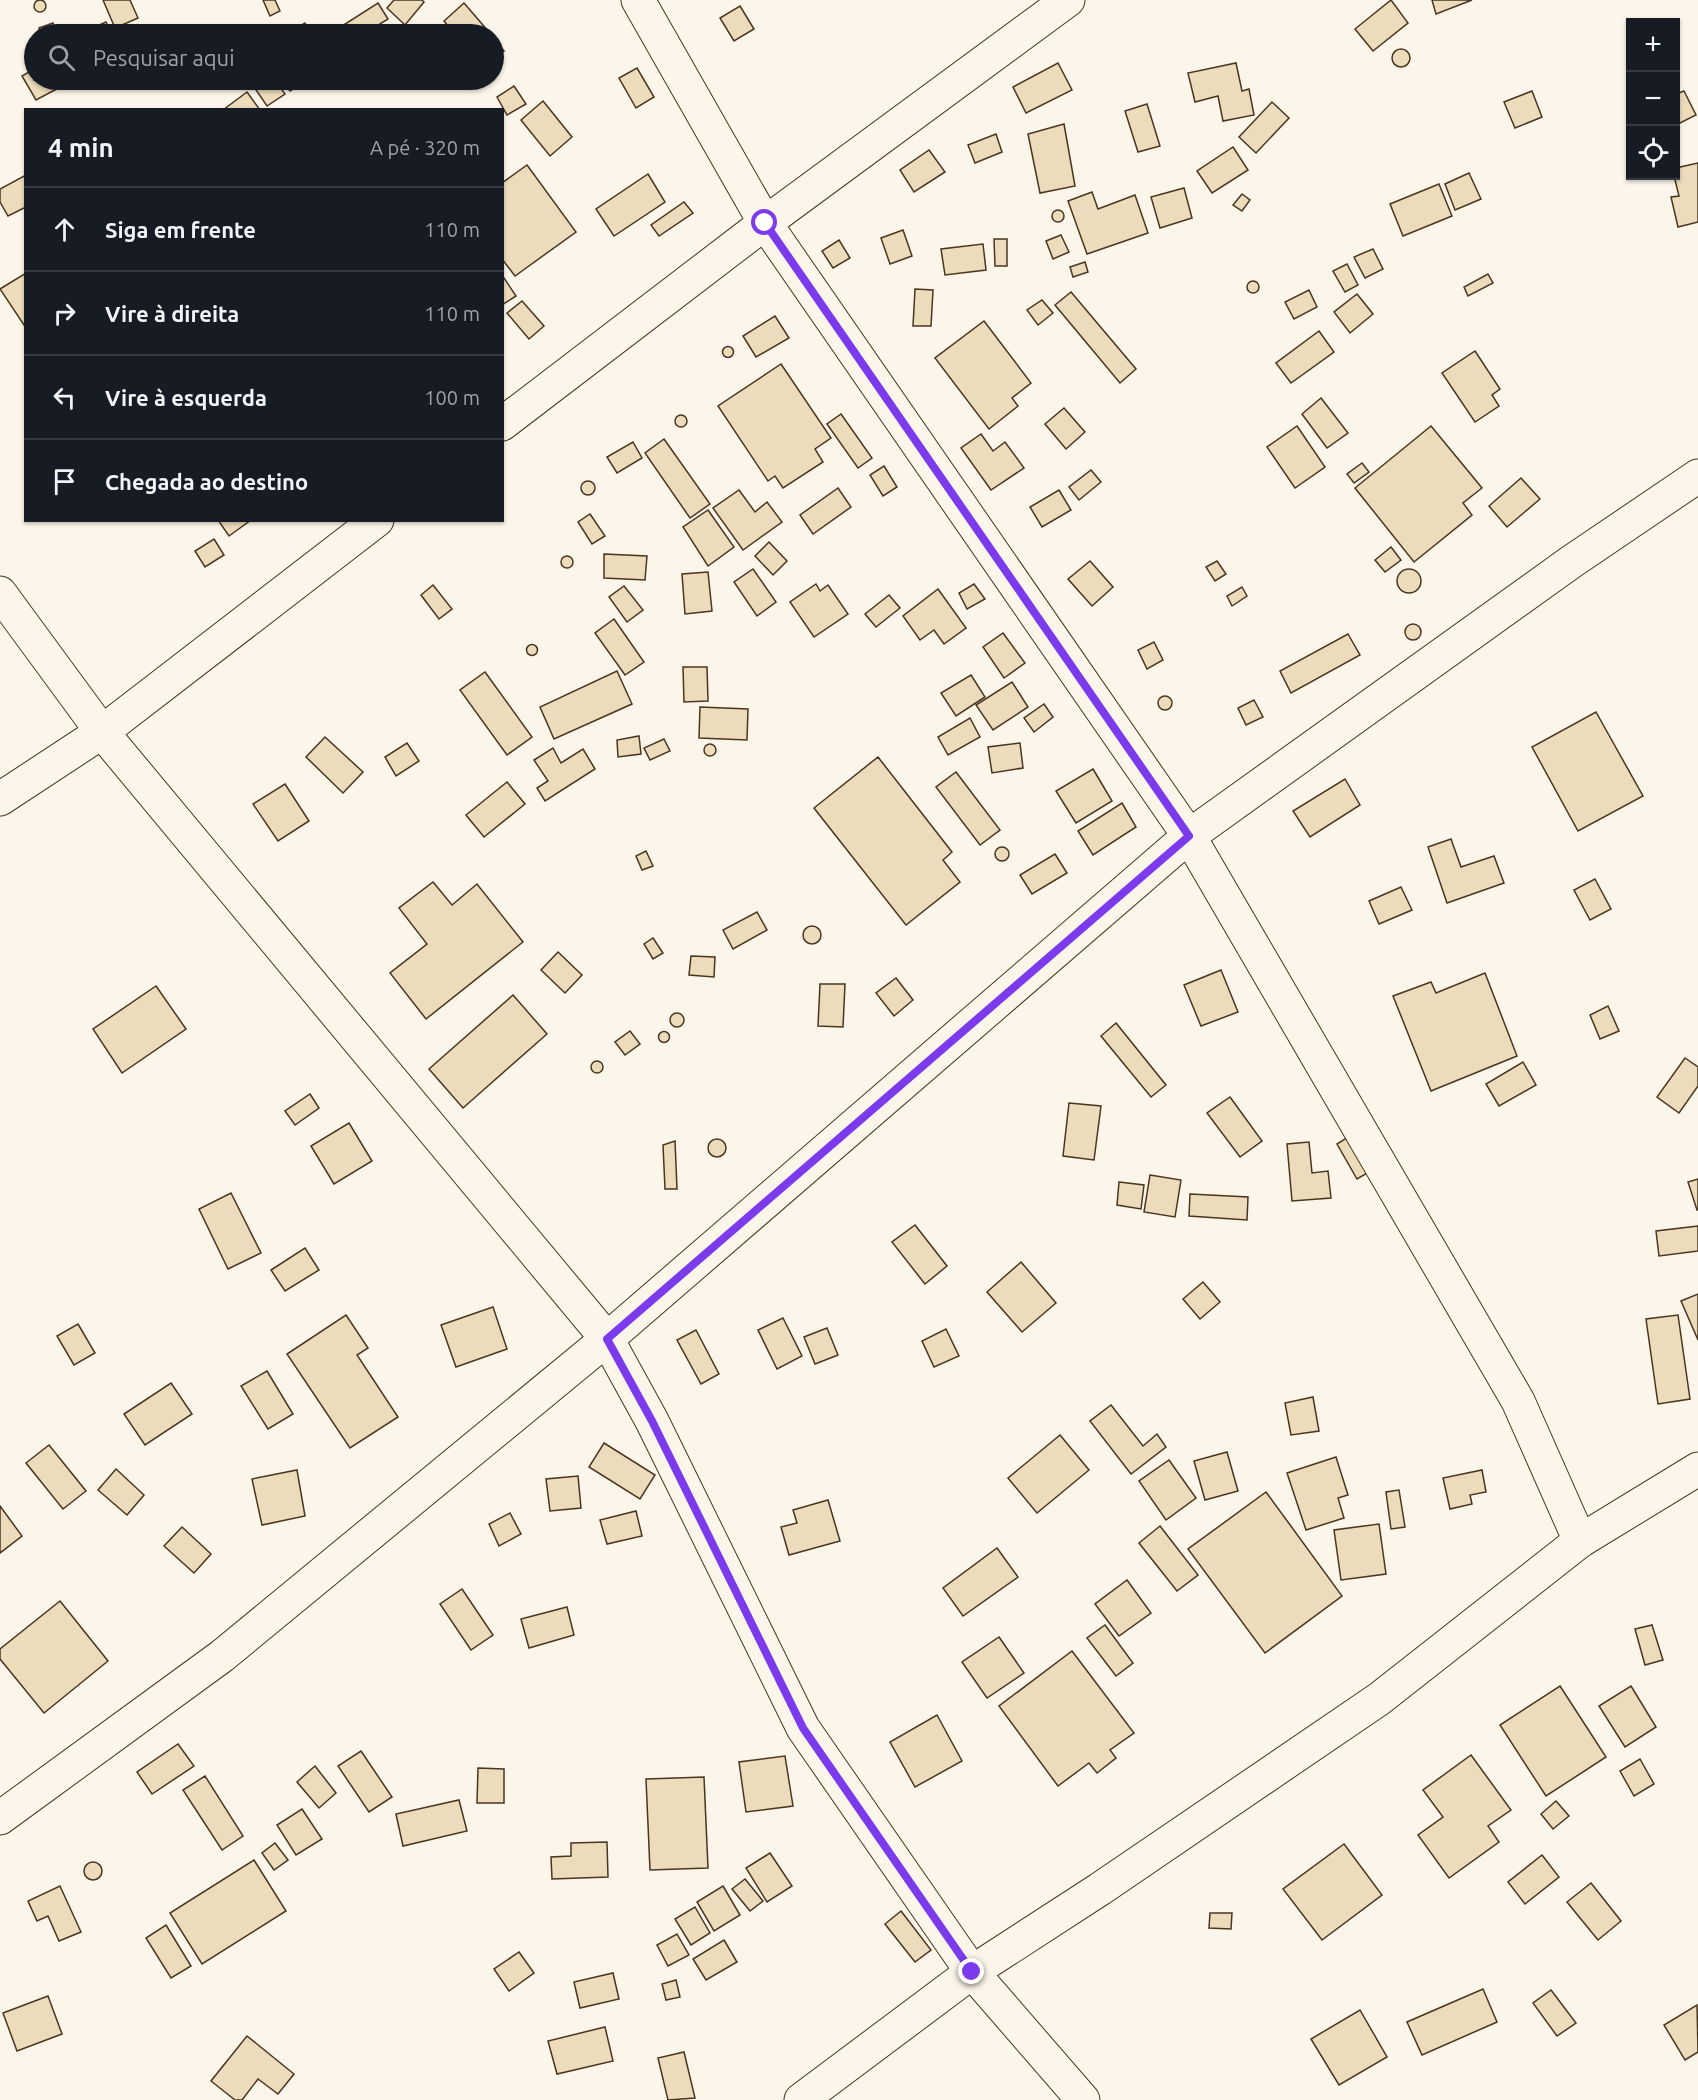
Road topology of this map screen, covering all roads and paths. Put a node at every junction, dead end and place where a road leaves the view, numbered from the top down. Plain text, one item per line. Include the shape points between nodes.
1 (638, 0) edge
2 (1068, 0) edge
3 (765, 223) junction
4 (504, 422) edge
5 (1698, 476) edge
6 (374, 522) edge
7 (0, 592) edge
8 (102, 732) junction
9 (0, 799) edge
10 (1189, 836) junction
11 (607, 1339) junction
12 (1698, 1469) edge
13 (1580, 1541) junction
14 (0, 1818) edge
15 (972, 1972) junction
16 (801, 2100) edge
17 (1083, 2100) edge

1 - 3 street
2 - 3 street
3 - 4 street
3 - 10 street
5 - 10 street via 1562,568
6 - 8 street
7 - 8 street
8 - 9 street
8 - 11 street
10 - 11 street
10 - 13 street via 1518,1401
11 - 14 street via 222,1656
11 - 15 street via 652,1421 803,1728
12 - 13 street
13 - 15 street via 1379,1699
15 - 16 street
15 - 17 street

